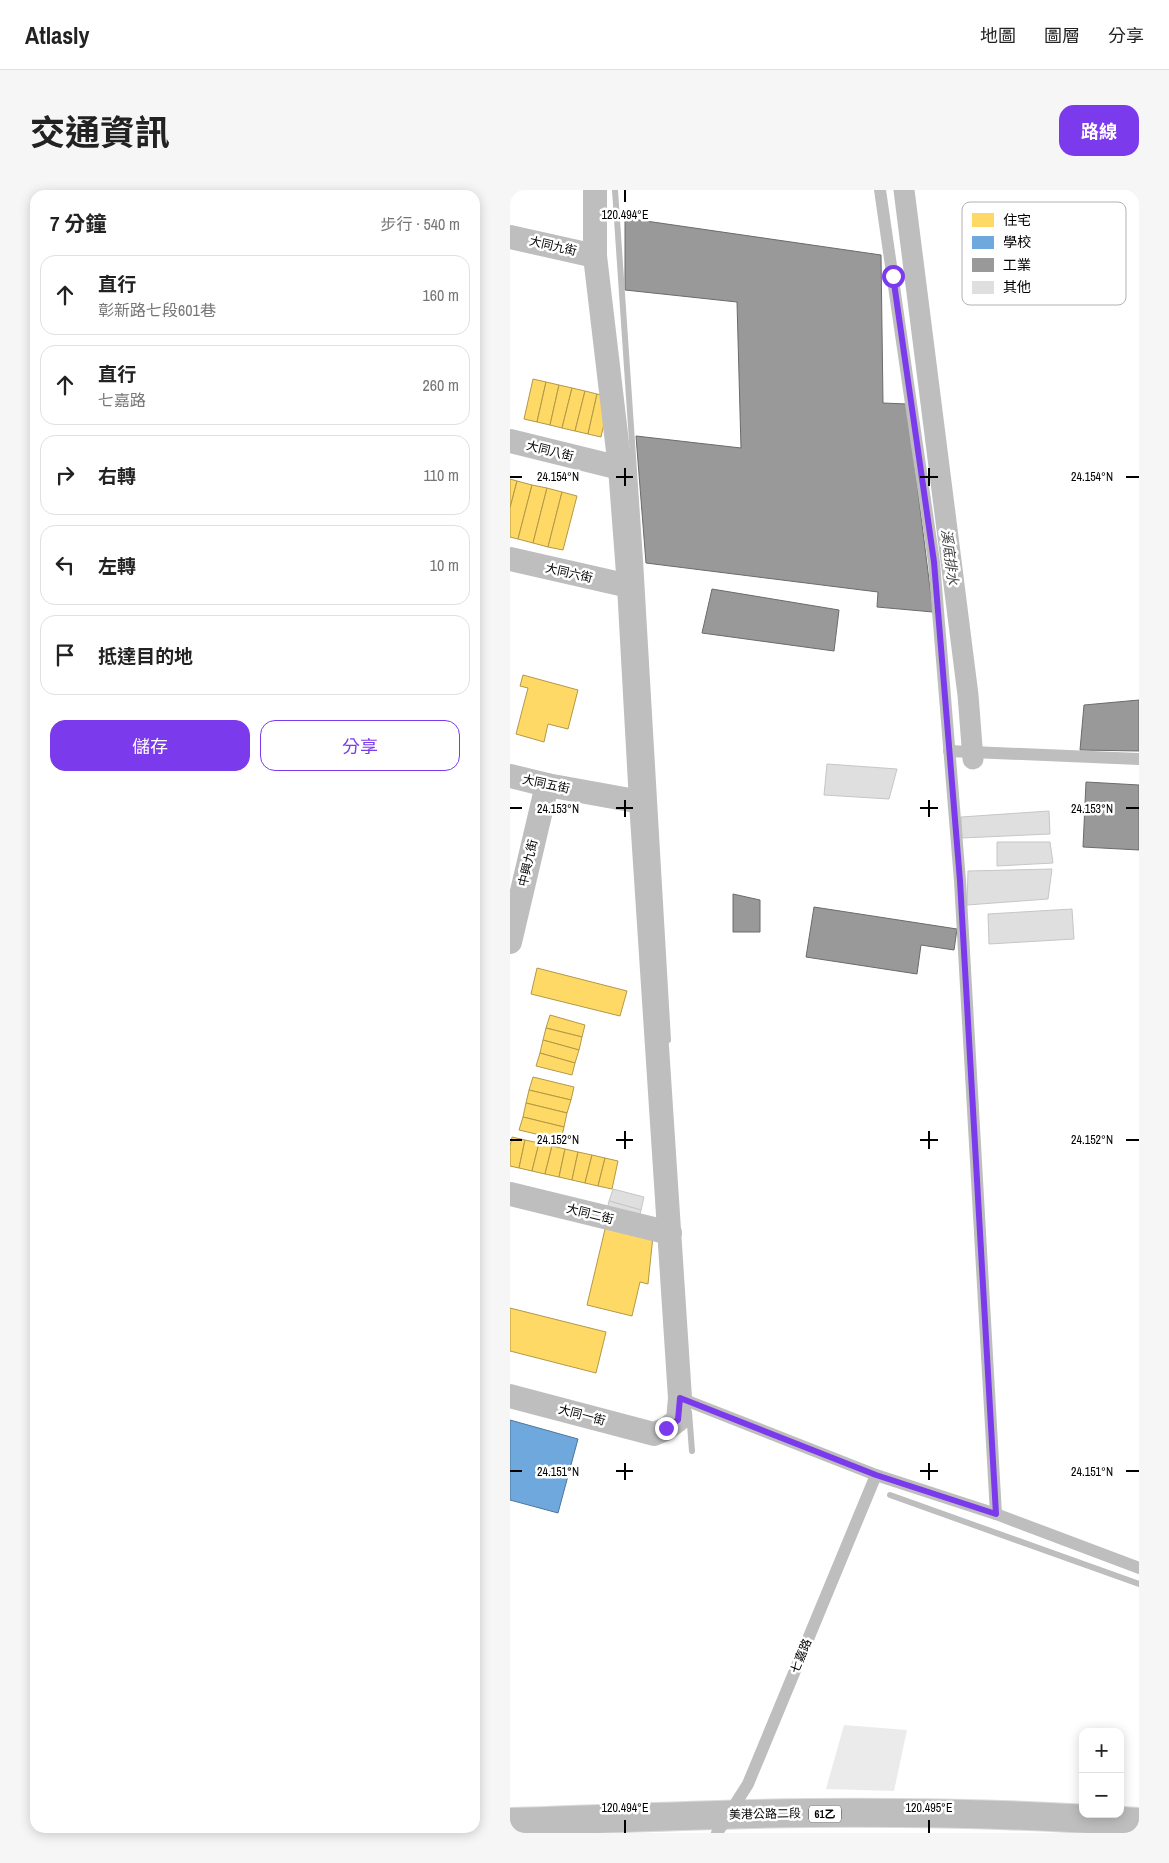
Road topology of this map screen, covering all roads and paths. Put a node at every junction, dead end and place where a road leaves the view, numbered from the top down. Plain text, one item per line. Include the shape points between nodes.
1 (595, 190) edge
2 (880, 190) edge
3 (510, 237) edge
4 (596, 256) junction
5 (510, 441) edge
6 (620, 468) junction
7 (510, 559) edge
8 (629, 586) junction
9 (948, 751) junction
10 (1139, 759) edge
11 (510, 776) edge
12 (546, 785) junction
13 (640, 802) junction
14 (510, 942) edge
15 (510, 1194) edge
16 (670, 1233) junction
17 (510, 1396) edge
18 (680, 1398) junction
19 (876, 1475) junction
20 (996, 1514) junction
21 (1139, 1568) edge
22 (510, 1822) edge
23 (1139, 1822) edge
24 (723, 1824) edge

1 - 4 street
2 - 9 lane via 934,562
3 - 4 street, 大同九街
4 - 6 street
5 - 6 street, 大同八街
6 - 8 street
7 - 8 street, 大同六街
8 - 13 street
9 - 10 lane
9 - 20 lane via 962,910
11 - 12 street, 大同五街
12 - 13 street, 大同五街
12 - 14 street, 中興九街
13 - 16 street
15 - 16 street, 大同二街
16 - 18 street
17 - 18 street, 大同一街 via 654,1434 678,1420
18 - 19 lane
19 - 20 lane
19 - 24 lane, 七嘉路 via 748,1784
20 - 21 lane
22 - 24 main road, 美港公路二段 / 61乙
23 - 24 main road, 美港公路二段 / 61乙 via 900,1813

